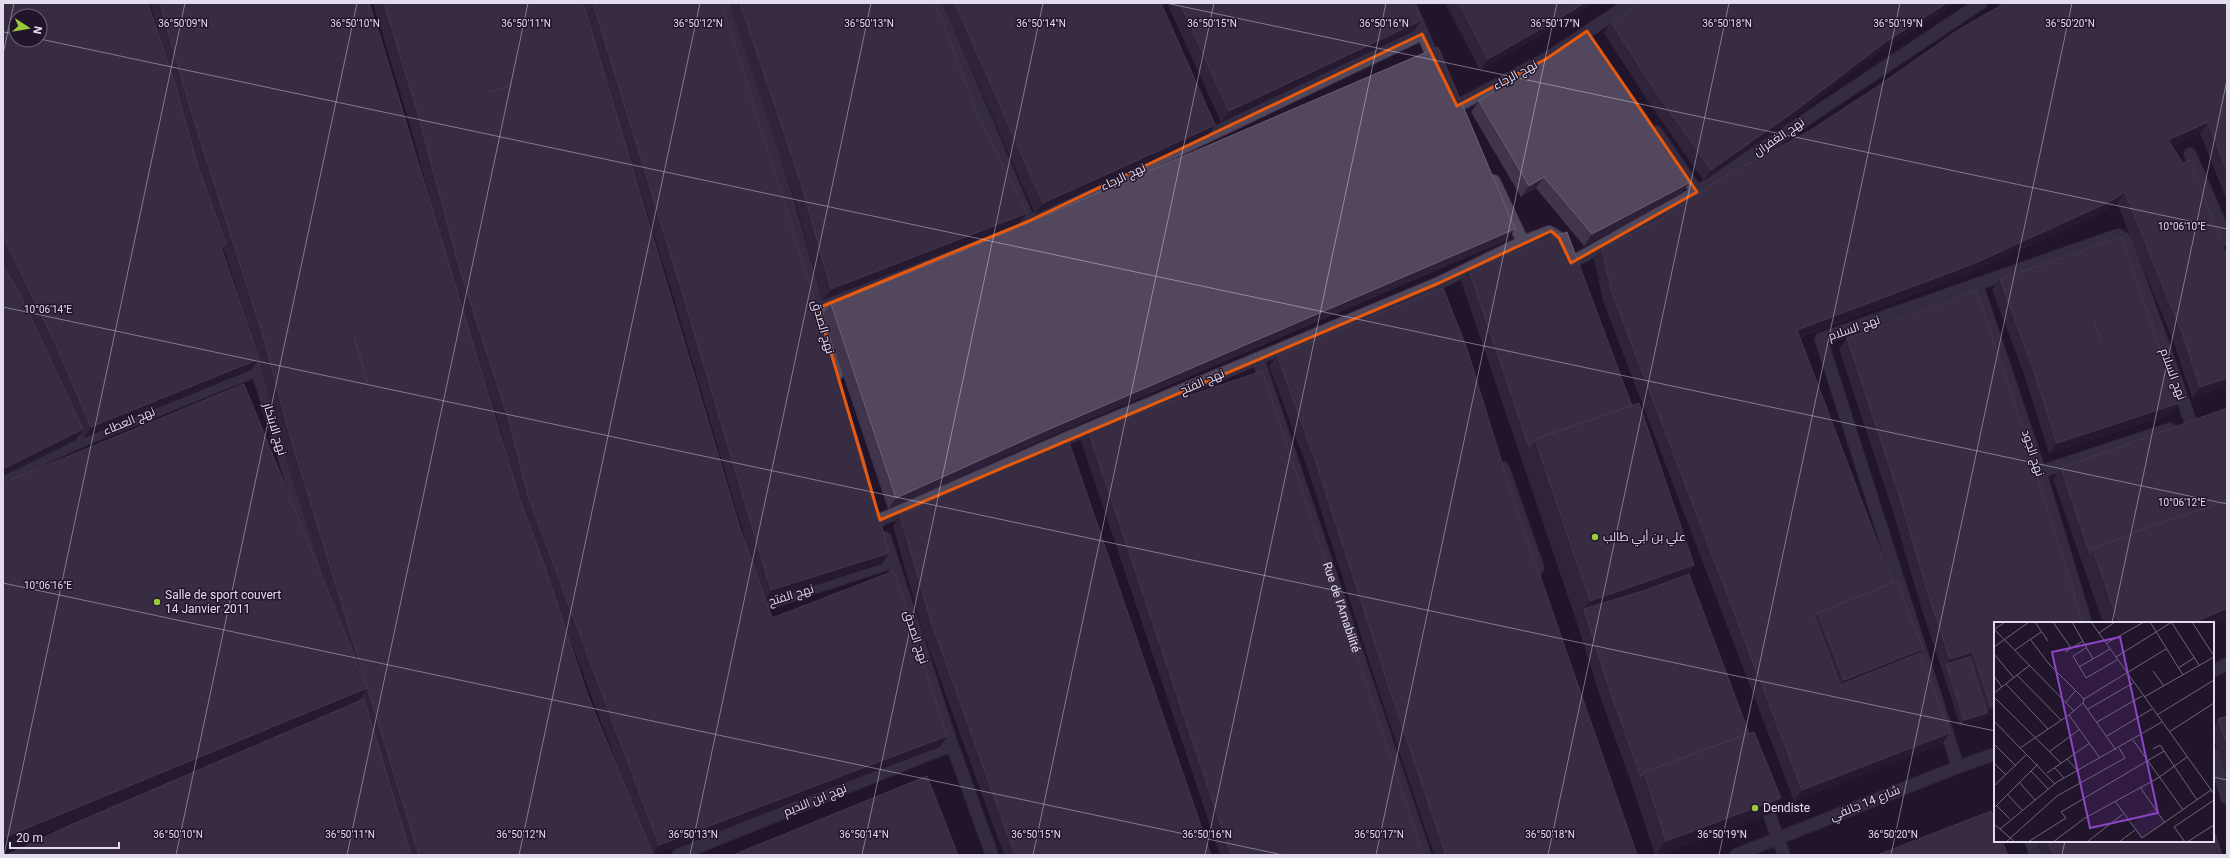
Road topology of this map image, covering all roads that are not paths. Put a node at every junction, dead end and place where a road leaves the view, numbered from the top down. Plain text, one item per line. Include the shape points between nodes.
1 (726, 3) edge
2 (936, 3) edge
3 (1409, 3) edge
4 (1631, 3) edge
5 (1981, 3) edge
6 (1587, 31) junction
7 (1422, 34) junction
8 (1596, 44) edge
9 (1443, 77) edge
10 (1450, 92) edge
11 (1457, 106) junction
12 (1210, 118) edge
13 (1464, 120) edge
14 (1649, 121) edge
15 (1216, 133) junction
16 (2190, 154) dead end
17 (1488, 170) edge
18 (1697, 192) junction
19 (1029, 221) junction
20 (2226, 237) edge
21 (1523, 242) junction
22 (1572, 263) junction
23 (1577, 278) edge
24 (1440, 283) junction
25 (1977, 285) junction
26 (1445, 298) edge
27 (818, 308) junction
28 (247, 339) edge
29 (1258, 359) junction
30 (257, 370) junction
31 (840, 384) edge
32 (2205, 419) edge
33 (2191, 422) junction
34 (1065, 439) junction
35 (1070, 454) edge
36 (1499, 456) edge
37 (2040, 472) junction
38 (3, 477) edge
39 (876, 505) edge
40 (880, 520) junction
41 (892, 562) junction
42 (1540, 576) edge
43 (321, 579) edge
44 (755, 586) edge
45 (2086, 622) edge
46 (2227, 664) edge
47 (2214, 670) edge
48 (952, 745) junction
49 (1994, 754) edge
50 (2214, 757) edge
51 (1958, 767) junction
52 (1759, 786) edge
53 (2227, 798) edge
54 (1778, 838) junction
55 (2031, 842) edge
56 (678, 855) edge
57 (992, 855) edge
58 (1425, 855) edge
59 (1736, 855) edge
60 (1784, 855) edge
61 (2036, 855) edge

1 - 27 street, نهج الصدق
2 - 19 street
3 - 7 street
4 - 6 street, نهج الرجاء
5 - 18 street, نهج الغفران
6 - 8 street
6 - 11 street, نهج الرجاء via 1546,59
7 - 9 street
7 - 15 street, نهج الرجاء
10 - 11 street
11 - 13 street
12 - 15 street
14 - 18 street
15 - 19 street, نهج الرجاء
16 - 20 street
17 - 21 street
18 - 22 street, نهج الغفران
19 - 27 street, نهج الرجاء
21 - 22 street, نهج الفتح via 1553,232
21 - 24 street, نهج الفتح
22 - 23 street
24 - 26 street
24 - 29 street, نهج الفتح
25 - 33 street, نهج السلام via 2118,235 2123,236
25 - 37 street, نهج الجود
25 - 51 street, نهج السلام via 1821,339
27 - 31 street, نهج الصدق
28 - 30 street, نهج الابتكار
29 - 34 street, نهج الفتح
29 - 58 street, Rue de l'Amabilité
30 - 38 street, نهج العطاء via 79,437
30 - 43 street, نهج الابتكار
32 - 33 street
33 - 37 street
34 - 35 street
34 - 40 street, نهج الفتح
36 - 42 street
37 - 45 street, نهج الجود
39 - 40 street, نهج الصدق
40 - 41 street, نهج الصدق
41 - 44 street, نهج الفتح via 766,604 760,601
41 - 48 street, نهج الصدق
46 - 47 street
48 - 56 street, نهج ابن النديم
48 - 57 street, نهج الصدق
49 - 51 street, شارع 14 جانفي
50 - 53 street
51 - 54 street, شارع 14 جانفي
52 - 54 street
54 - 59 street, شارع 14 جانفي
54 - 60 street
55 - 61 street

